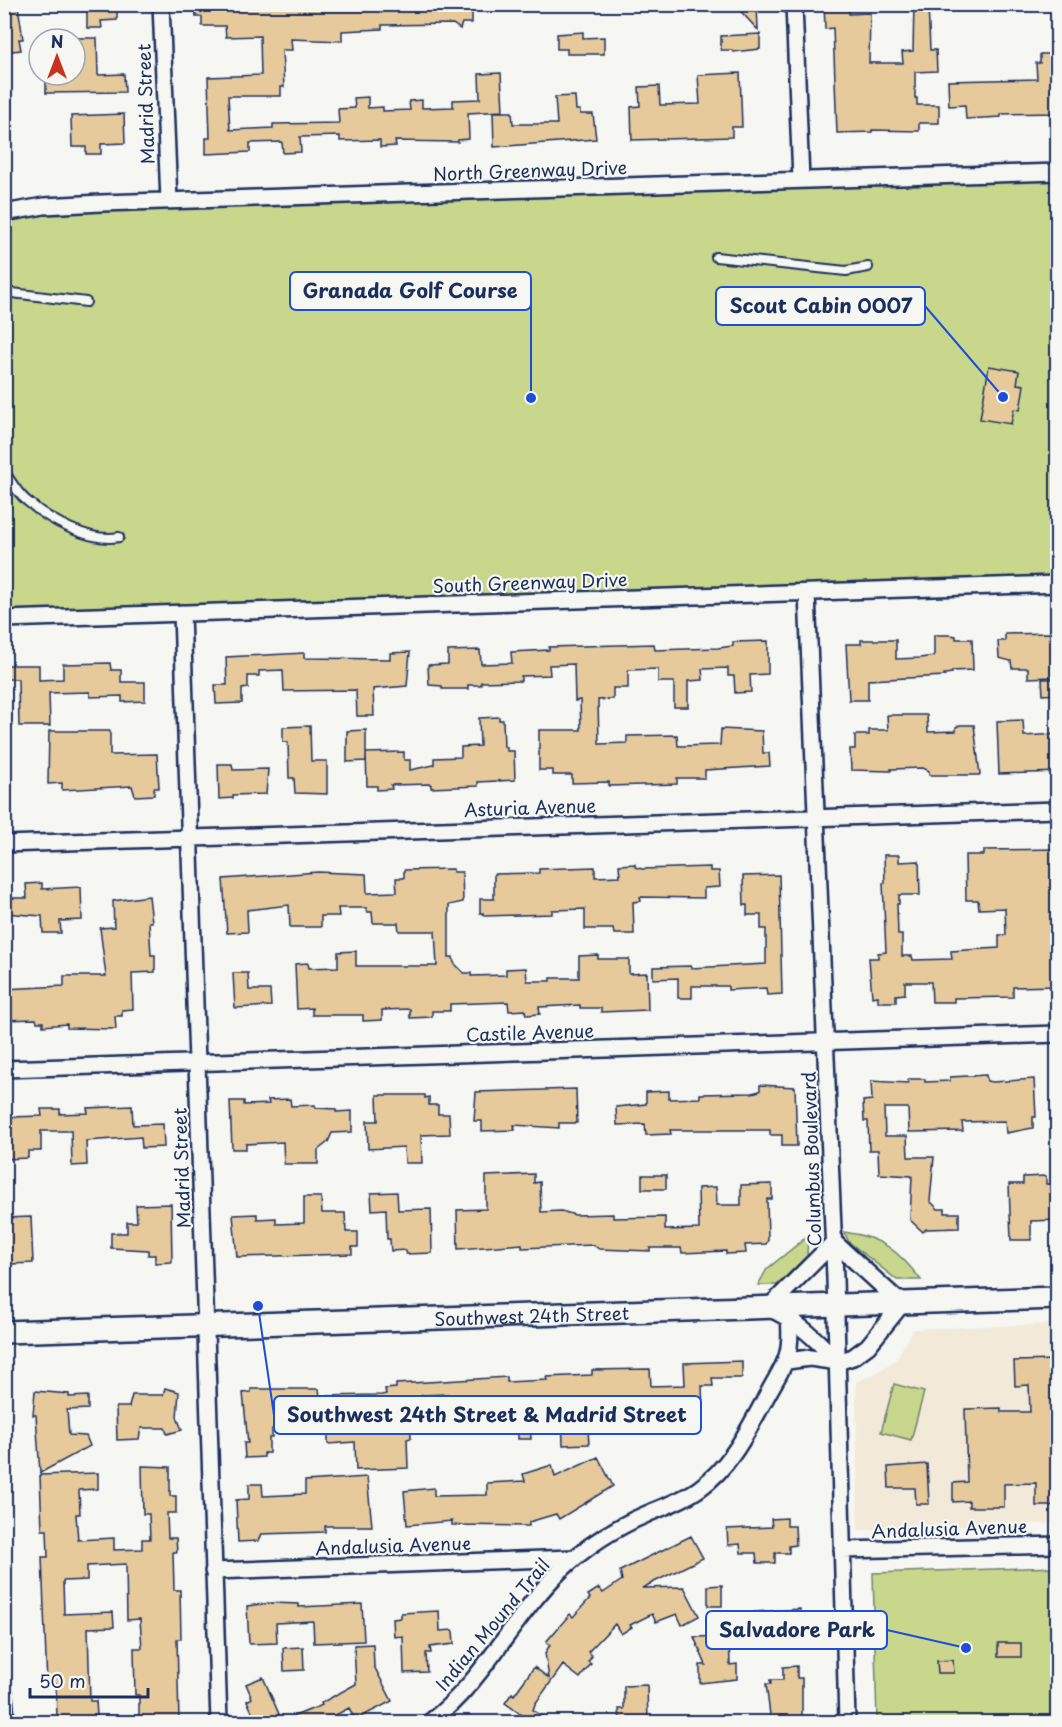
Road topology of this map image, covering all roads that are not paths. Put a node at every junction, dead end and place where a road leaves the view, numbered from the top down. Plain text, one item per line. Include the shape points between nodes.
1 (161, 4) edge
2 (794, 4) edge
3 (1058, 172) edge
4 (801, 180) junction
5 (169, 201) junction
6 (4, 213) edge
7 (716, 257) dead end
8 (868, 267) dead end
9 (4, 292) edge
10 (86, 302) dead end
11 (4, 471) edge
12 (120, 537) dead end
13 (1058, 584) edge
14 (807, 593) junction
15 (182, 613) junction
16 (4, 619) edge
17 (1058, 810) edge
18 (816, 817) junction
19 (189, 838) junction
20 (4, 844) edge
21 (1058, 1034) edge
22 (825, 1042) junction
23 (197, 1062) junction
24 (4, 1069) edge
25 (834, 1242) junction
26 (1058, 1298) edge
27 (902, 1304) junction
28 (836, 1306) junction
29 (768, 1308) junction
30 (789, 1317) junction
31 (206, 1326) junction
32 (4, 1332) edge
33 (787, 1361) junction
34 (838, 1362) junction
35 (1058, 1545) edge
36 (842, 1550) junction
37 (574, 1558) junction
38 (213, 1571) junction
39 (4, 1694) edge
40 (6, 1722) edge
41 (219, 1722) edge
42 (430, 1722) edge
43 (847, 1722) edge

1 - 5 street, Madrid Street
2 - 4 street
3 - 4 street, North Greenway Drive
4 - 5 street, North Greenway Drive
5 - 6 street, North Greenway Drive via 63,205
7 - 8 lane via 846,271
9 - 10 lane
11 - 12 lane via 27,501 46,514 95,536
13 - 14 street, South Greenway Drive
14 - 15 street, South Greenway Drive
14 - 18 street, Columbus Boulevard
15 - 16 street, South Greenway Drive
15 - 19 street, Madrid Street
17 - 18 street, Asturia Avenue
18 - 19 street, Asturia Avenue
18 - 22 street, Columbus Boulevard
19 - 20 street, Asturia Avenue
19 - 23 street, Madrid Street
21 - 22 street, Castile Avenue
22 - 23 street, Castile Avenue
22 - 25 street, Columbus Boulevard
23 - 24 street, Castile Avenue
23 - 31 street, Madrid Street
25 - 27 street
25 - 28 street, Columbus Boulevard
25 - 29 street
26 - 27 street, Southwest 24th Street
27 - 28 street, Southwest 24th Street
27 - 34 street via 868,1346
28 - 29 street, Southwest 24th Street
28 - 34 street, Columbus Boulevard
29 - 30 street
29 - 31 street, Southwest 24th Street
30 - 33 street, Indian Mound Trail via 791,1341
30 - 34 street
31 - 32 street, Southwest 24th Street
31 - 38 street, Madrid Street
33 - 34 street via 810,1358
33 - 37 street, Indian Mound Trail via 743,1438 713,1478 689,1495 617,1528
34 - 36 street, Columbus Boulevard
35 - 36 street, Andalusia Avenue
36 - 43 street, Columbus Boulevard
37 - 38 street, Andalusia Avenue
37 - 42 street, Indian Mound Trail via 534,1601 472,1684
38 - 41 street, Madrid Street
39 - 40 street

